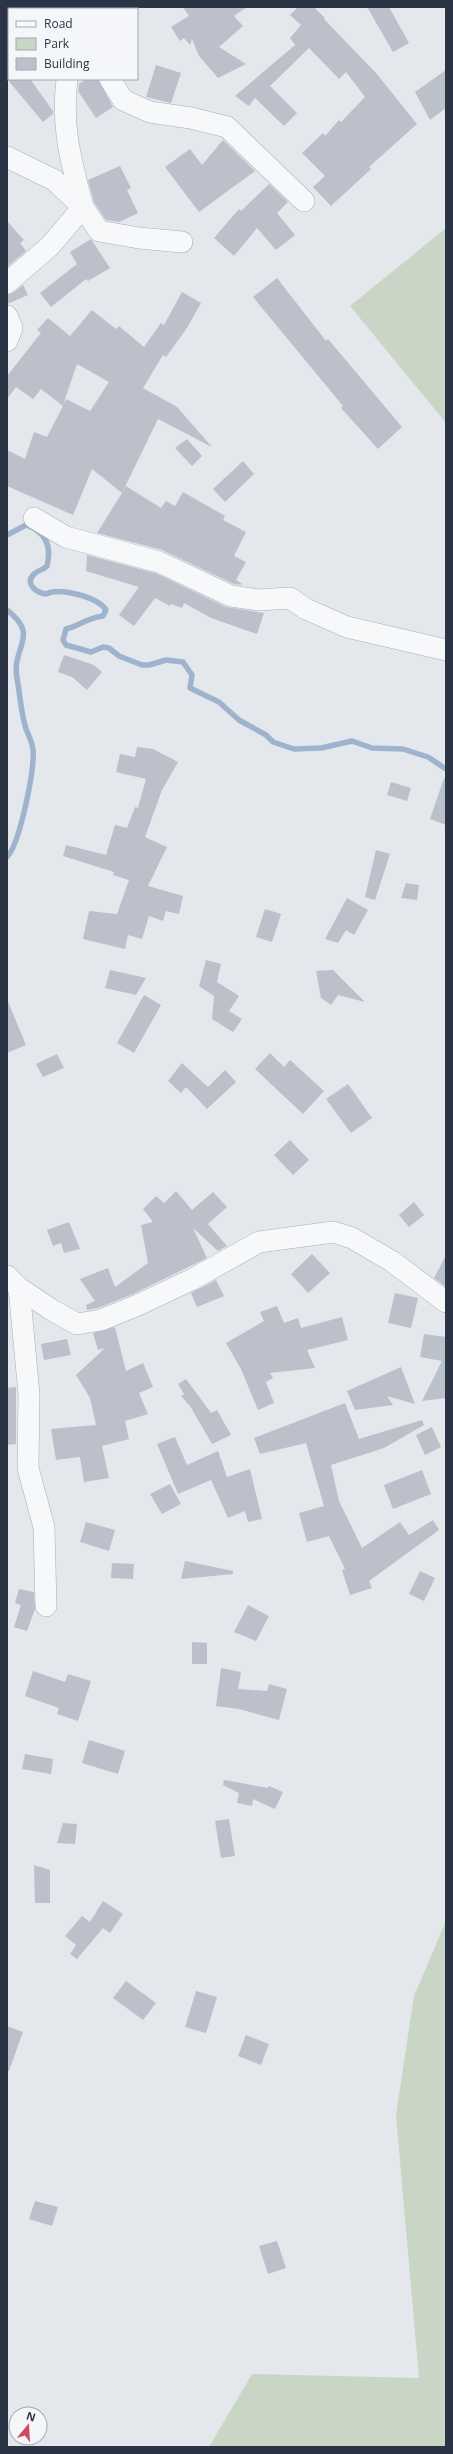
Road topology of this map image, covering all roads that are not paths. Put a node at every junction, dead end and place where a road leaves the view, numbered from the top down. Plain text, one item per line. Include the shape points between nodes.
1 (67, 80) edge
2 (111, 80) edge
3 (7, 156) edge
4 (304, 201) dead end
5 (83, 207) junction
6 (182, 242) dead end
7 (7, 283) edge
8 (7, 316) edge
9 (7, 341) edge
10 (34, 518) dead end
11 (446, 650) edge
12 (13, 1282) edge
13 (446, 1302) edge
14 (46, 1606) dead end

1 - 5 street via 63,108 68,150
2 - 4 street via 123,100 150,112 227,127
3 - 5 street via 54,180
5 - 6 street via 99,231
5 - 7 street via 50,246
8 - 9 street via 12,328
10 - 11 street via 66,537 159,562 231,596 259,600 290,598 306,609 347,627
12 - 13 street via 78,1324 101,1320 138,1305 193,1279 259,1242 333,1232 352,1238 393,1262
12 - 14 street via 29,1394 28,1468 44,1527

